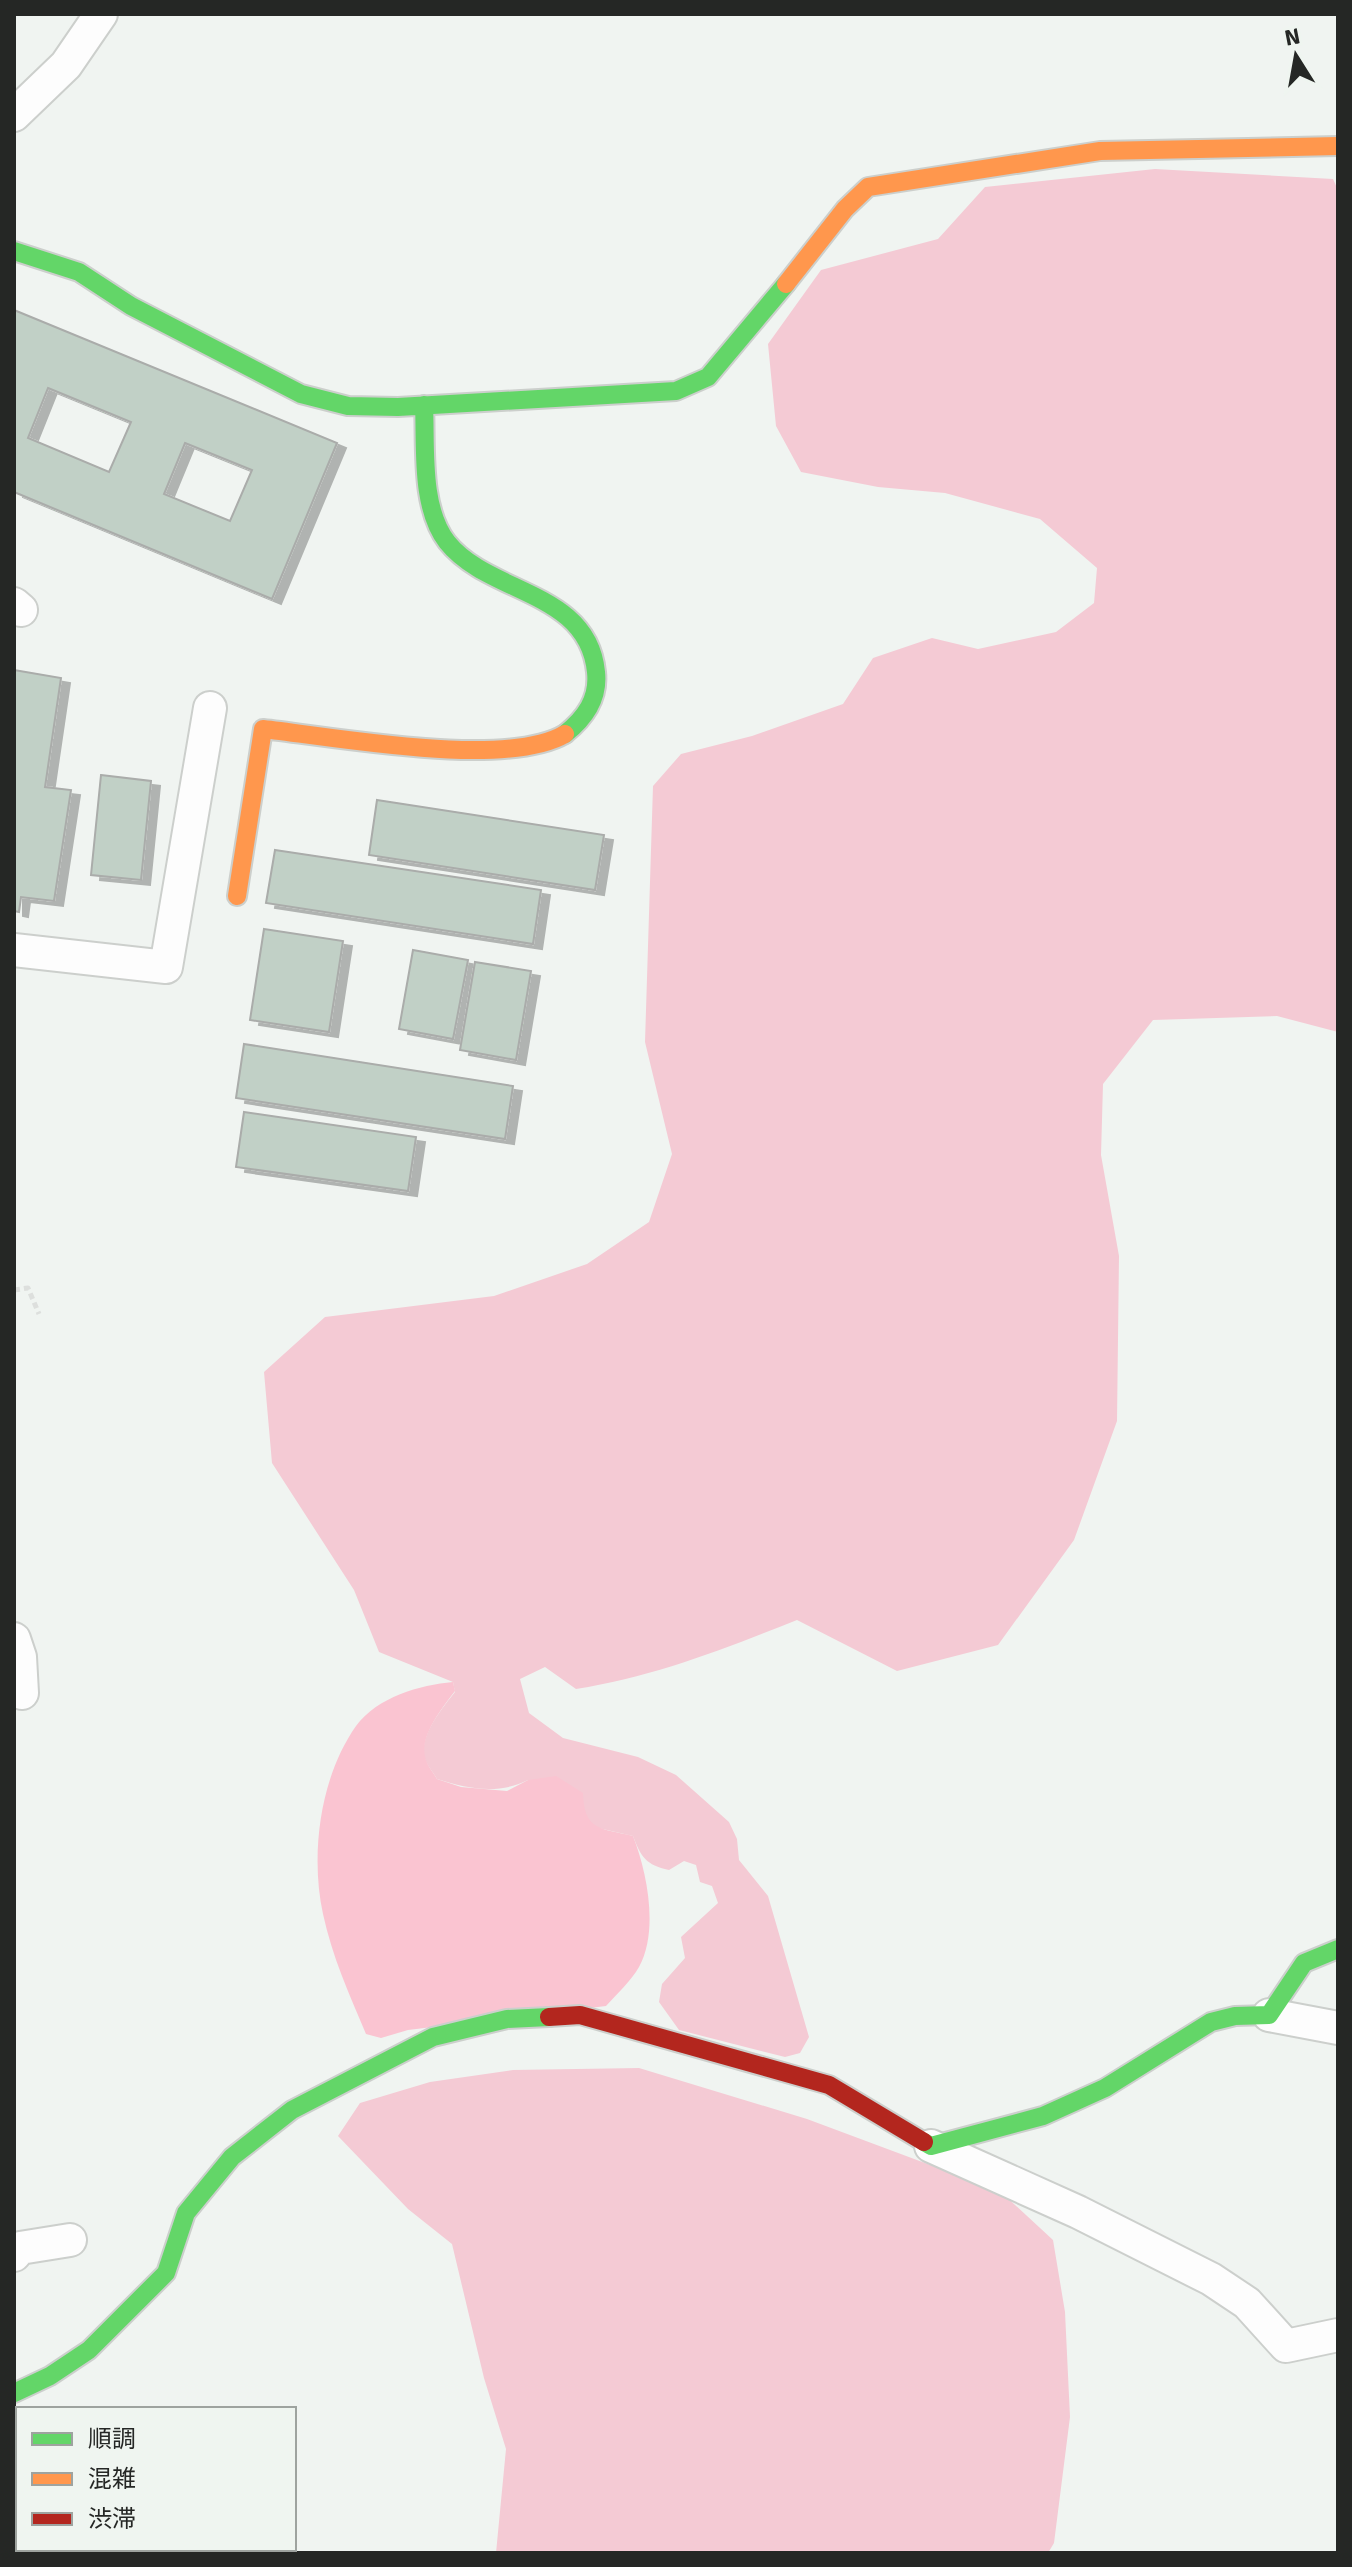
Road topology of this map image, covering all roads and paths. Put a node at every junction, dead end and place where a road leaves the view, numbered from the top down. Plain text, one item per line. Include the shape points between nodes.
1 (101, 14) edge
2 (14, 115) edge
3 (1338, 146) edge
4 (14, 251) edge
5 (424, 405) junction
6 (210, 708) dead end
7 (237, 896) dead end
8 (14, 950) edge
9 (14, 1290) edge
10 (39, 1314) dead end
11 (14, 1639) edge
12 (22, 1693) dead end
13 (1338, 1949) edge
14 (1269, 2015) junction
15 (1338, 2028) edge
16 (931, 2146) junction
17 (70, 2240) dead end
18 (14, 2255) edge
19 (1338, 2335) edge
20 (14, 2393) edge

1 - 2 street via 66,65
3 - 5 street via 1100,151 868,187 708,377 676,391
4 - 5 street via 79,272 131,306 301,394 348,406
5 - 7 street via 433,509 446,541 476,567 549,600 572,619 591,645 597,676 592,705 576,729 545,747 515,751 263,729
6 - 8 street via 166,967
9 - 10 path via 28,1288
11 - 12 street
13 - 14 street via 1304,1963
14 - 15 street
14 - 16 street via 1211,2022 1105,2088 1043,2116
16 - 19 street via 1211,2279 1247,2303 1286,2346
16 - 20 street via 829,2085 580,2015 507,2019 433,2037 292,2110 232,2157 186,2213 166,2273 89,2350
17 - 18 street via 20,2248

